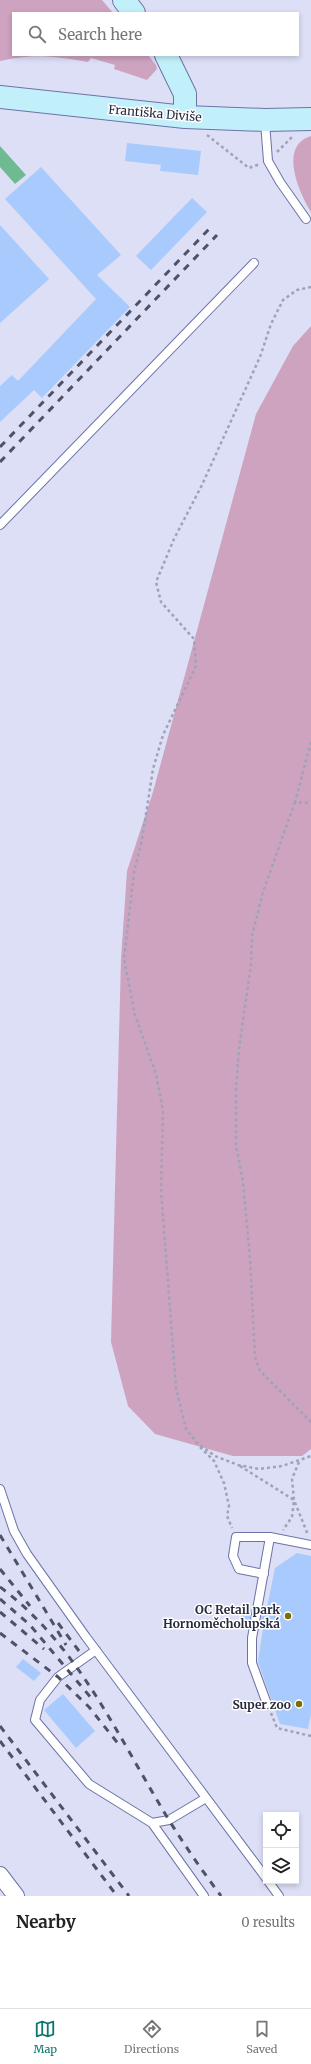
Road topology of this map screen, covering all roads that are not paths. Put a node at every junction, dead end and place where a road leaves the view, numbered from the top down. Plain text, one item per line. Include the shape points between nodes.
1 (124, 0) edge
2 (133, 12) edge
3 (166, 56) edge
4 (0, 97) edge
5 (185, 117) junction
6 (310, 119) edge
7 (265, 120) junction
8 (306, 219) dead end
9 (254, 263) dead end
10 (0, 525) edge
11 (0, 1489) edge
12 (274, 1538) junction
13 (311, 1544) edge
14 (264, 1574) junction
15 (96, 1650) junction
16 (267, 1704) road end
17 (206, 1798) junction
18 (152, 1824) junction
19 (263, 1874) edge
20 (0, 1876) edge
21 (270, 1884) edge
22 (16, 1896) edge
23 (204, 1896) edge
24 (279, 1896) edge

1 - 2 main road
3 - 5 main road via 185,94
4 - 5 main road, Františka Diviše
5 - 7 main road, Františka Diviše
6 - 7 main road, Františka Diviše
7 - 8 lane via 268,161
9 - 10 lane
11 - 15 lane via 14,1530 27,1554
12 - 13 lane
12 - 14 lane
12 - 14 lane via 236,1537 233,1556 239,1569
14 - 16 lane via 252,1638 252,1663
15 - 17 lane
15 - 18 lane via 58,1677 40,1700 35,1720 89,1784
17 - 18 lane via 169,1820
17 - 19 lane
18 - 23 lane
20 - 22 street
21 - 24 lane

